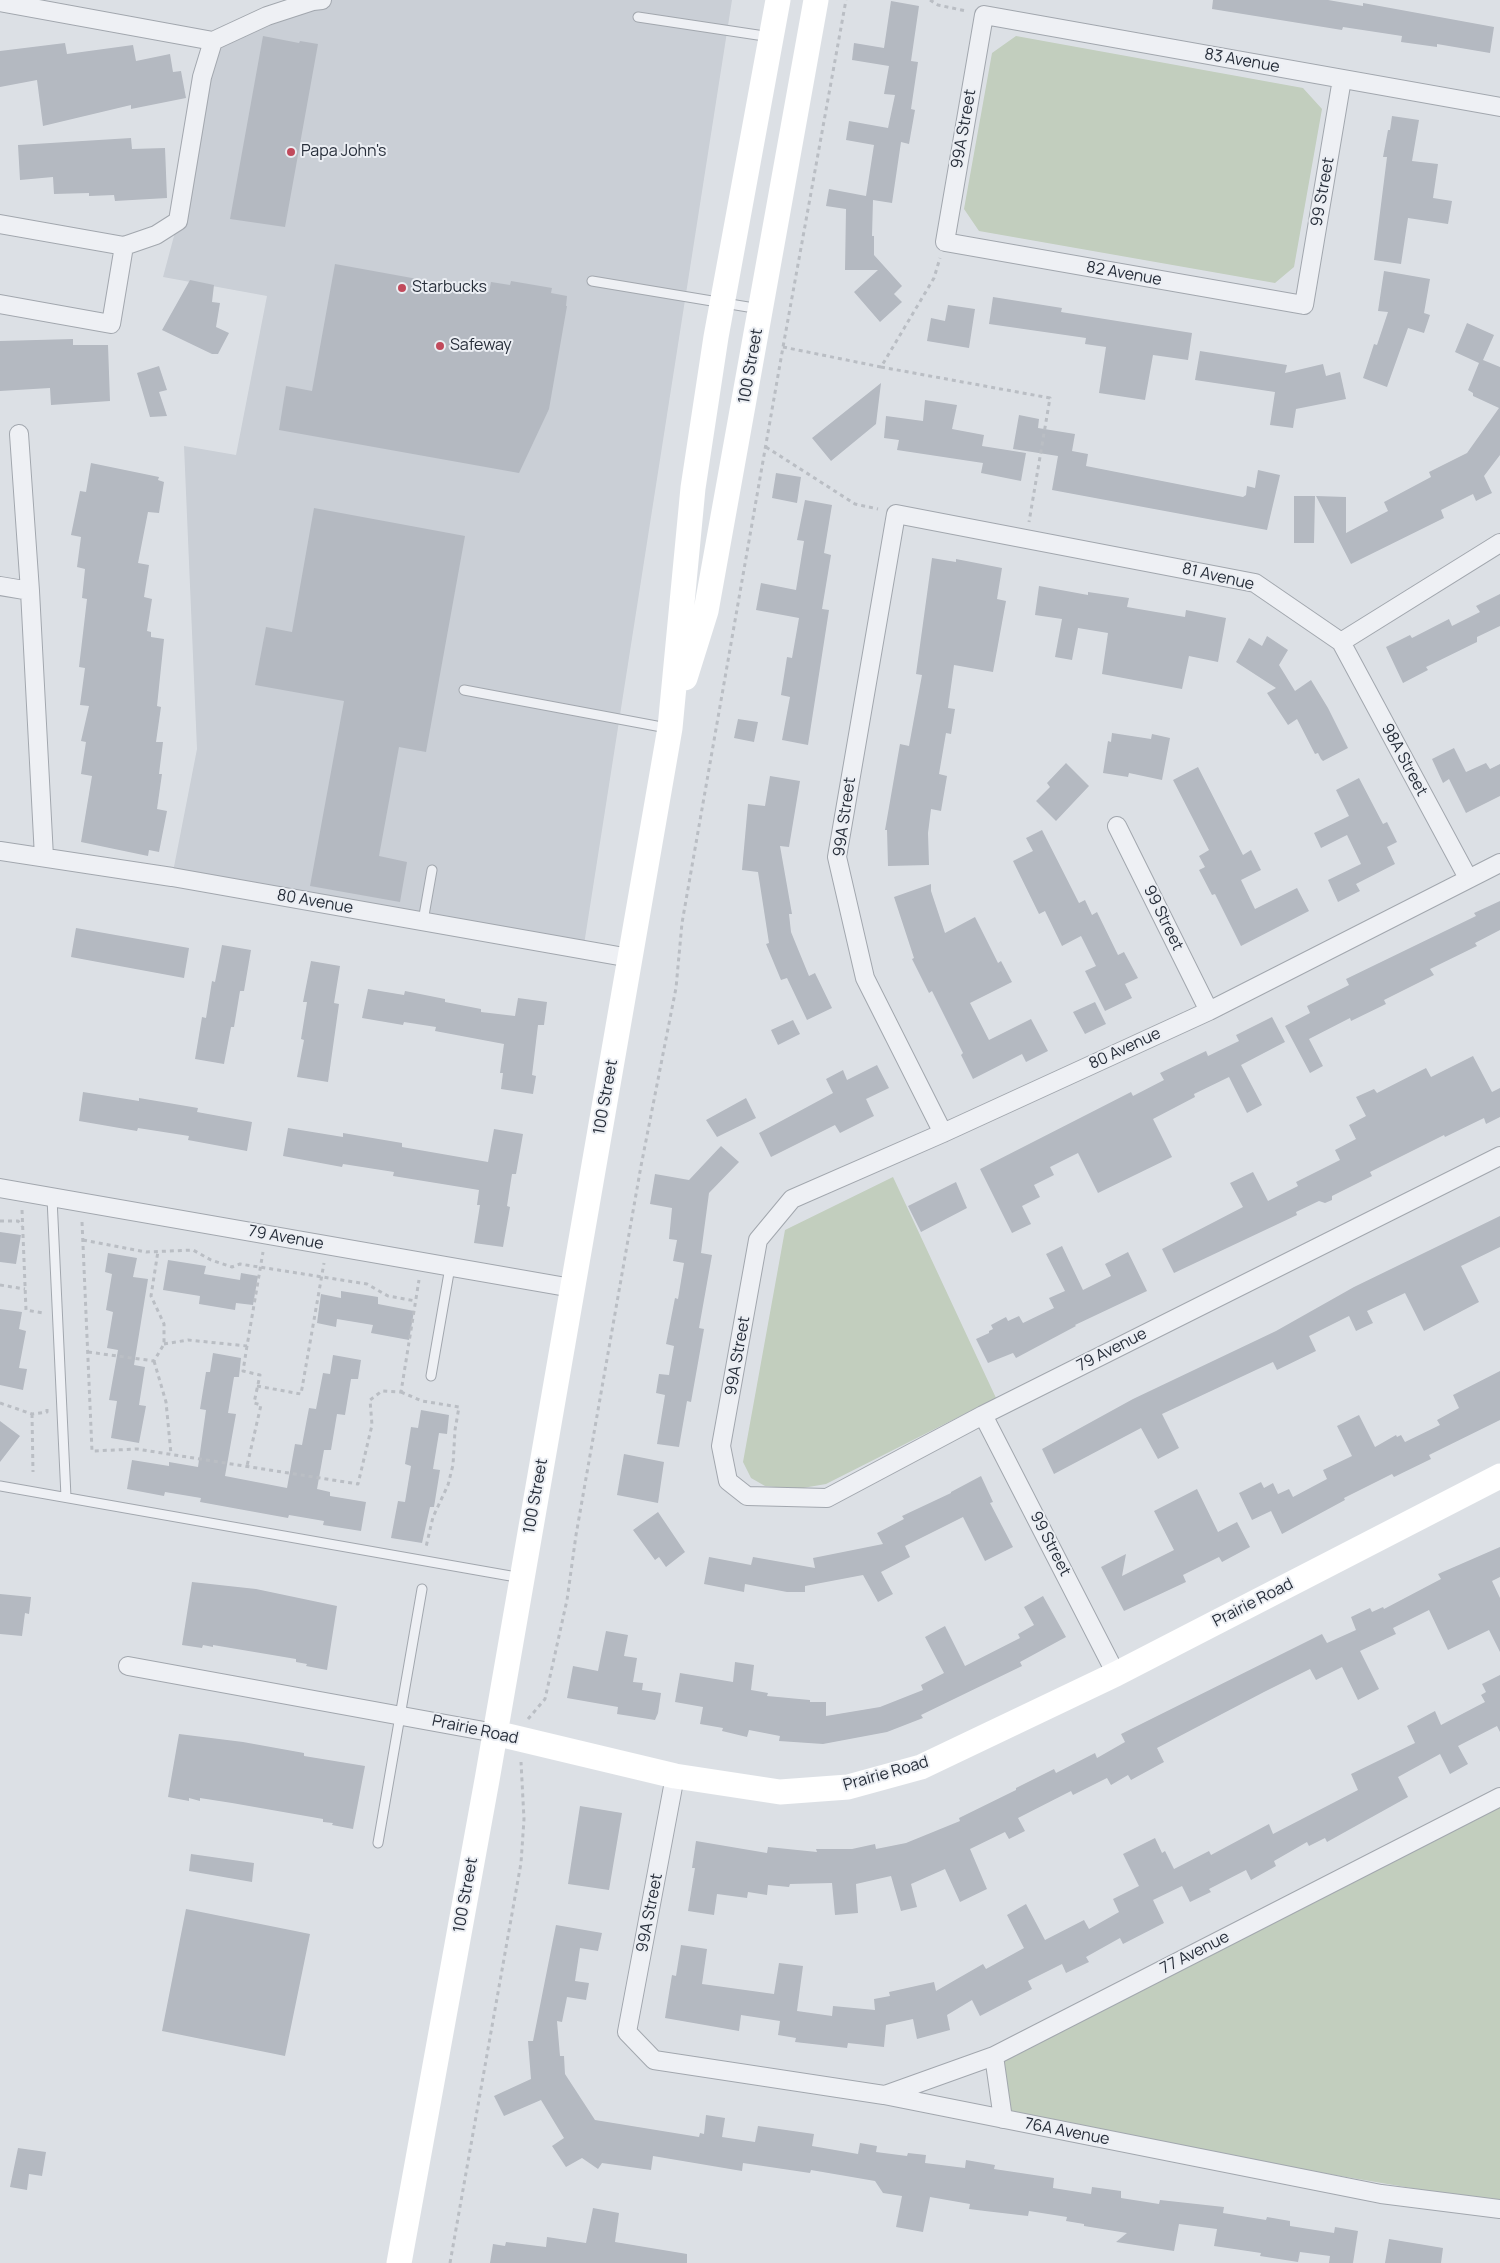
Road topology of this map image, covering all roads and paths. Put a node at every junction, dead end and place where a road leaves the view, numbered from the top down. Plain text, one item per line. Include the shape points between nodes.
1 (322, 0) edge
2 (778, 0) edge
3 (816, 0) edge
4 (846, 0) edge
5 (930, 0) edge
6 (0, 2) edge
7 (984, 15) junction
8 (638, 17) dead end
9 (771, 37) junction
10 (213, 41) junction
11 (1342, 79) junction
12 (1500, 107) edge
13 (0, 224) edge
14 (945, 242) junction
15 (124, 246) junction
16 (592, 281) dead end
17 (722, 302) junction
18 (0, 304) edge
19 (1304, 305) joint
20 (762, 309) junction
21 (783, 347) junction
22 (882, 367) junction
23 (19, 434) dead end
24 (766, 447) junction
25 (896, 514) junction
26 (1026, 539) junction
27 (1500, 543) edge
28 (0, 586) edge
29 (30, 591) junction
30 (1341, 642) junction
31 (464, 690) dead end
32 (670, 728) junction
33 (1118, 826) dead end
34 (0, 850) edge
35 (44, 857) junction
36 (1500, 863) edge
37 (432, 870) dead end
38 (1468, 878) junction
39 (423, 921) junction
40 (630, 958) junction
41 (1209, 1011) junction
42 (943, 1133) junction
43 (1500, 1156) edge
44 (0, 1188) edge
45 (52, 1198) junction
46 (0, 1221) edge
47 (266, 1234) junction
48 (758, 1240) joint
49 (328, 1246) junction
50 (158, 1252) junction
51 (422, 1262) junction
52 (260, 1266) junction
53 (450, 1267) junction
54 (322, 1277) junction
55 (0, 1285) edge
56 (572, 1288) junction
57 (25, 1289) junction
58 (416, 1301) junction
59 (43, 1321) dead end
60 (164, 1344) junction
61 (247, 1346) junction
62 (88, 1352) junction
63 (154, 1361) junction
64 (431, 1376) dead end
65 (257, 1386) junction
66 (401, 1392) junction
67 (47, 1402) dead end
68 (0, 1403) edge
69 (32, 1414) junction
70 (983, 1415) junction
71 (171, 1454) junction
72 (248, 1466) junction
73 (726, 1471) joint
74 (33, 1472) dead end
75 (1500, 1476) edge
76 (0, 1486) edge
77 (66, 1497) junction
78 (423, 1560) junction
79 (522, 1578) junction
80 (422, 1589) dead end
81 (128, 1666) dead end
82 (1116, 1674) junction
83 (401, 1716) junction
84 (495, 1733) junction
85 (524, 1740) junction
86 (675, 1776) junction
87 (1500, 1797) edge
88 (378, 1843) dead end
89 (640, 2046) joint
90 (994, 2056) junction
91 (884, 2095) junction
92 (1003, 2119) junction
93 (1500, 2209) edge
94 (399, 2263) edge
95 (450, 2263) edge

1 - 10 street via 267,16
2 - 9 main road, 100 Street
3 - 20 main road, 100 Street
4 - 21 path
5 - 7 path via 938,5
6 - 10 street
7 - 11 street, 83 Avenue
7 - 14 street, 99A Street
8 - 9 lane
9 - 17 main road, 100 Street
10 - 15 street via 202,77 178,221 156,235
11 - 12 street, 83 Avenue
11 - 19 street, 99 Street
13 - 15 street
14 - 19 street, 82 Avenue
14 - 22 path via 934,278
15 - 18 street via 111,324
16 - 17 lane
17 - 20 lane
17 - 32 main road, 100 Street via 693,488
20 - 32 main road, 100 Street via 706,611
21 - 22 path
21 - 24 path
22 - 26 path via 1050,398
23 - 29 street
24 - 25 path via 855,504
24 - 85 path via 682,923 676,988 639,1176 567,1600 545,1699 529,1717
25 - 26 street, 81 Avenue
25 - 42 street, 99A Street via 837,857 865,978
26 - 30 street, 81 Avenue via 1255,583
27 - 30 street
28 - 29 street
29 - 35 street
30 - 38 street, 98A Street
31 - 32 lane
32 - 40 main road, 100 Street
33 - 41 street, 99 Street
34 - 35 street, 80 Avenue
35 - 39 street, 80 Avenue
36 - 38 street, 80 Avenue
37 - 39 lane
38 - 41 street, 80 Avenue
39 - 40 street, 80 Avenue
40 - 56 main road, 100 Street
41 - 42 street, 80 Avenue
42 - 48 street, 80 Avenue via 792,1199
43 - 70 street, 79 Avenue
44 - 45 street, 79 Avenue
45 - 47 street, 79 Avenue
45 - 77 lane
46 - 57 path via 18,1221 22,1227
47 - 49 street, 79 Avenue
47 - 52 path
48 - 73 street, 99A Street via 721,1446
49 - 51 street, 79 Avenue
49 - 54 path
50 - 52 path via 193,1250 232,1267 240,1264
50 - 60 path via 151,1296 164,1324
50 - 62 path via 83,1240
51 - 53 street, 79 Avenue
51 - 58 path
52 - 54 path
52 - 61 path
53 - 56 street, 79 Avenue
53 - 64 lane
54 - 58 path via 367,1284 388,1296
54 - 65 path via 301,1394
55 - 57 path
56 - 79 main road, 100 Street
57 - 59 path via 26,1310 43,1312
58 - 66 path
60 - 61 path via 188,1340
60 - 63 path
61 - 65 path via 243,1371 260,1375
62 - 63 path
62 - 71 path via 92,1451 137,1449
63 - 71 path via 166,1402
65 - 72 path via 254,1402 261,1405
66 - 72 path via 382,1391 370,1400 372,1425 358,1484
66 - 78 path via 422,1402 459,1407 453,1465 444,1494 432,1517
67 - 69 path via 47,1412
68 - 69 path
69 - 74 path
70 - 73 street, 79 Avenue via 827,1498 748,1496 728,1481
70 - 82 street, 99 Street
71 - 72 path
75 - 82 main road, Prairie Road
76 - 77 lane
77 - 78 lane
78 - 79 lane
79 - 84 main road, 100 Street
80 - 83 lane
81 - 83 street, Prairie Road
82 - 86 main road, Prairie Road via 921,1767 848,1787 780,1792
83 - 84 street, Prairie Road
83 - 88 lane
84 - 85 main road, Prairie Road
84 - 94 main road, 100 Street
85 - 86 main road, Prairie Road
85 - 95 path via 520,1771 524,1819 521,1863
86 - 89 street, 99A Street via 627,2032
87 - 90 street, 77 Avenue
89 - 91 street, 76A Avenue via 654,2060
90 - 91 street, 77 Avenue
90 - 92 street
91 - 92 street, 76A Avenue
92 - 93 street, 76A Avenue via 1381,2194

